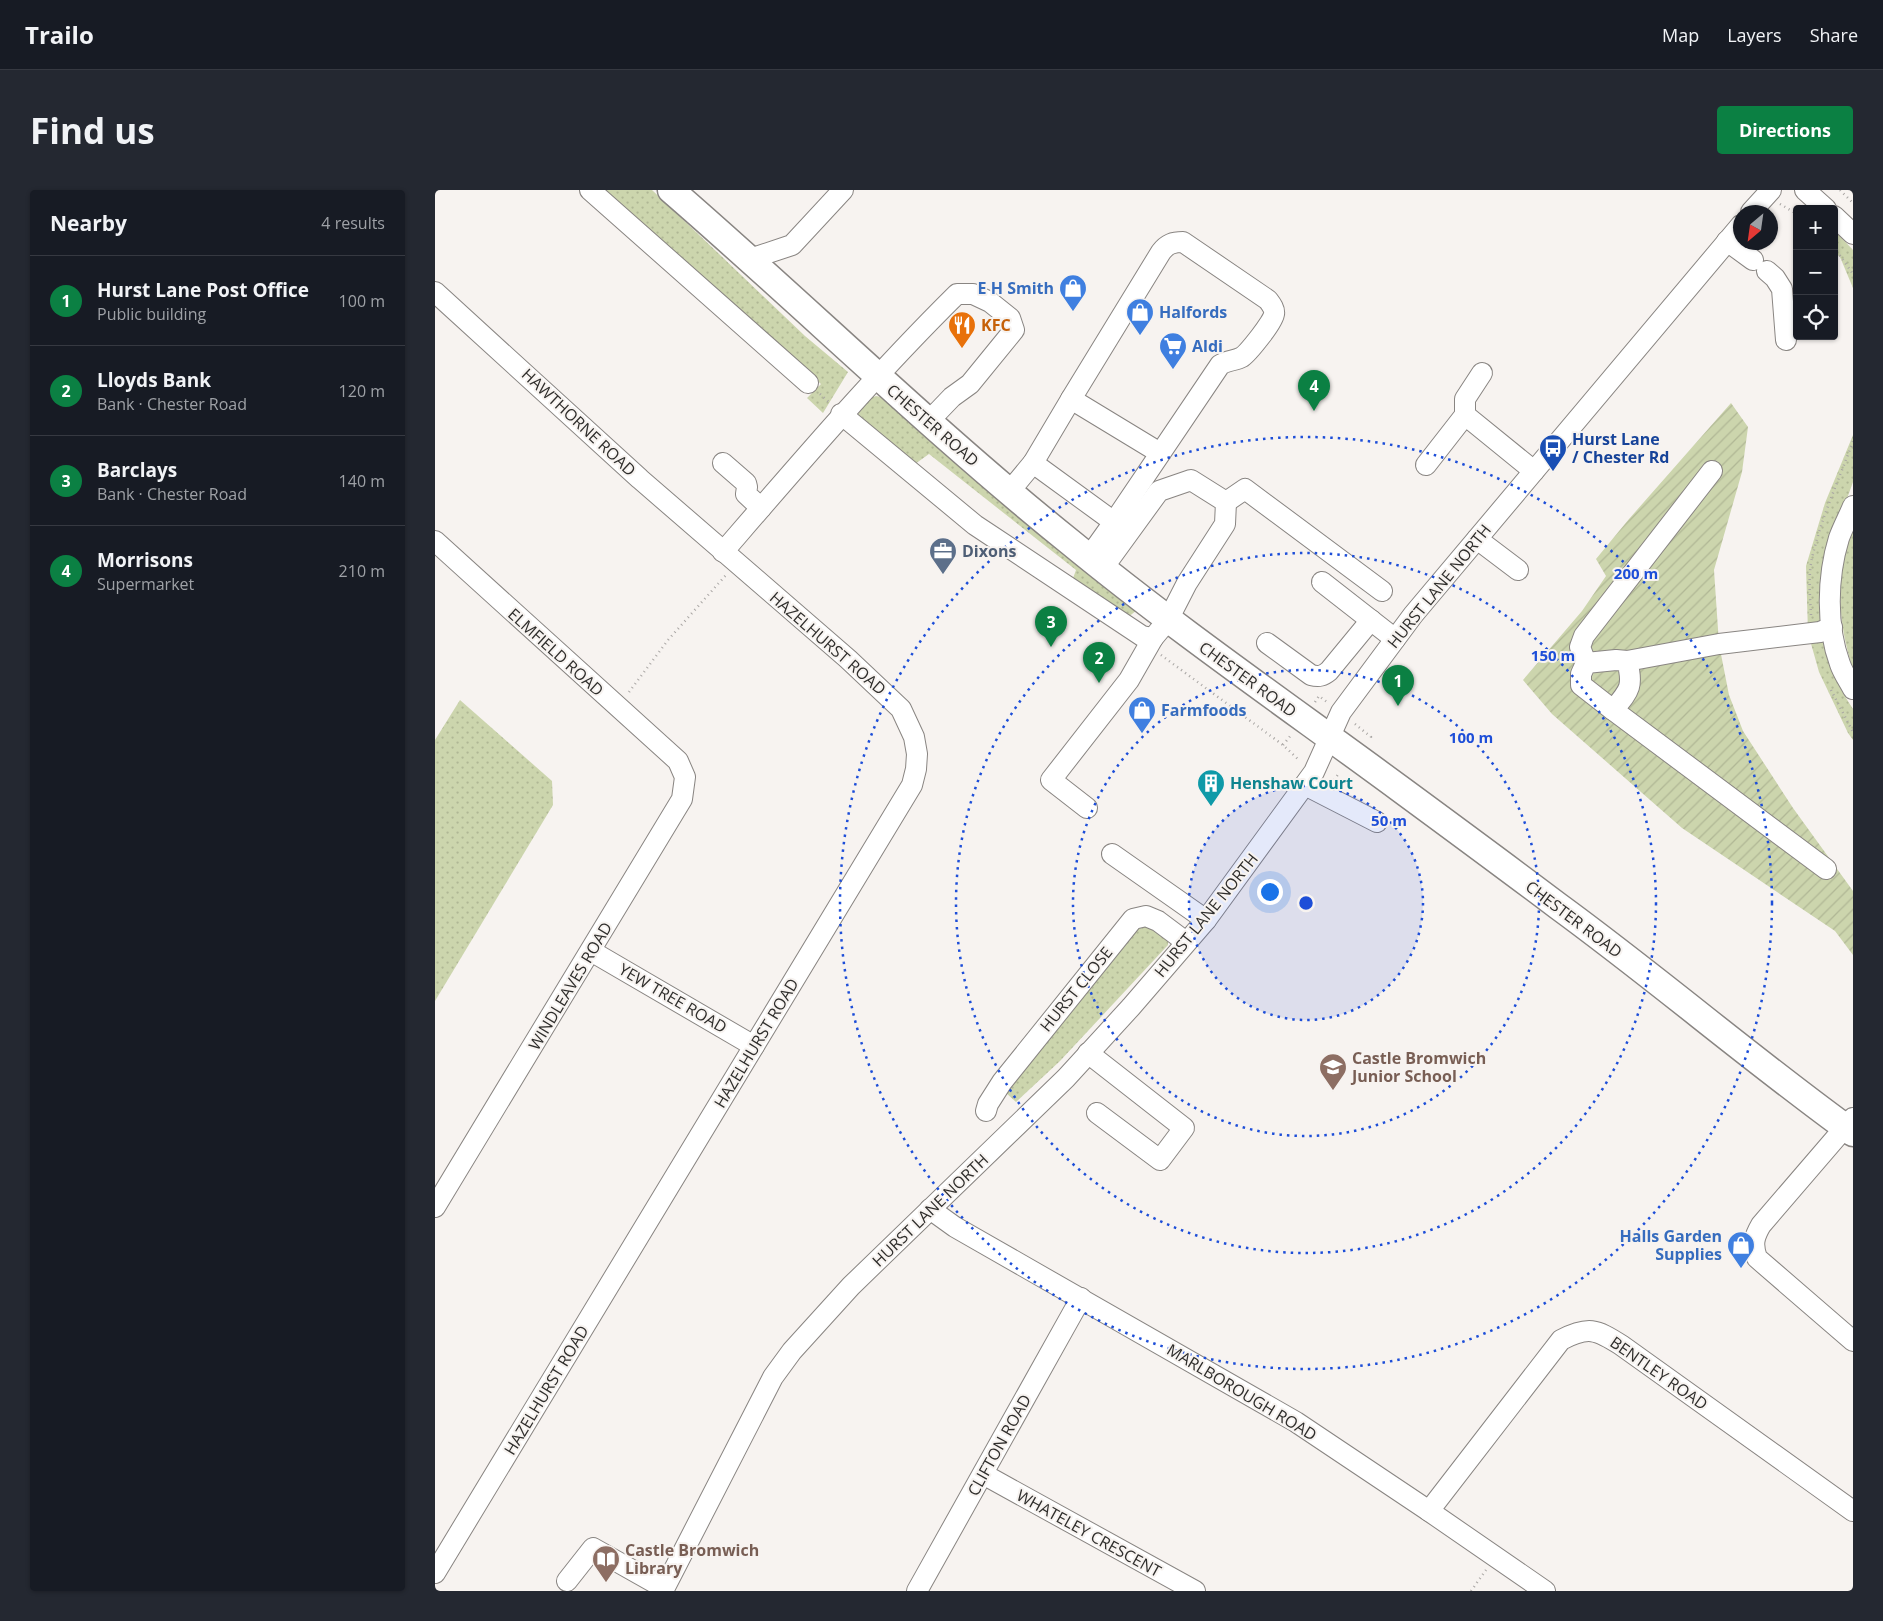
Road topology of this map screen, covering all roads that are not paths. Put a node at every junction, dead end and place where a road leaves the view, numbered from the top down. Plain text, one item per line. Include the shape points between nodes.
1 (590, 190) edge
2 (671, 190) edge
3 (843, 190) edge
4 (1771, 190) edge
5 (1805, 190) edge
6 (1757, 205) edge
7 (1822, 205) edge
8 (1838, 220) edge
9 (1733, 234) edge
10 (1853, 234) edge
11 (1727, 241) junction
12 (750, 259) junction
13 (435, 292) edge
14 (1786, 340) dead end
15 (1481, 373) dead end
16 (877, 376) junction
17 (807, 383) road end
18 (1071, 399) junction
19 (837, 410) junction
20 (1465, 415) junction
21 (928, 422) junction
22 (1160, 453) junction
23 (1033, 462) junction
24 (723, 463) dead end
25 (1426, 465) dead end
26 (1534, 471) junction
27 (1712, 471) dead end
28 (1009, 492) junction
29 (1226, 502) junction
30 (1853, 506) edge
31 (761, 508) junction
32 (1115, 522) junction
33 (1477, 539) junction
34 (436, 544) edge
35 (729, 558) junction
36 (1096, 563) junction
37 (1518, 570) dead end
38 (1322, 582) dead end
39 (1382, 590) dead end
40 (1371, 620) junction
41 (1832, 627) junction
42 (1161, 629) junction
43 (1395, 639) junction
44 (1267, 643) dead end
45 (1627, 661) junction
46 (1586, 663) junction
47 (1853, 689) edge
48 (1613, 710) junction
49 (1329, 738) junction
50 (677, 761) joint
51 (1305, 785) junction
52 (1087, 808) dead end
53 (1377, 822) dead end
54 (1112, 854) dead end
55 (1826, 869) dead end
56 (1206, 920) junction
57 (1186, 942) junction
58 (591, 951) junction
59 (754, 1046) junction
60 (1088, 1054) junction
61 (986, 1111) dead end
62 (1097, 1112) dead end
63 (1850, 1126) edge
64 (435, 1207) edge
65 (930, 1209) junction
66 (1081, 1298) junction
67 (1853, 1341) edge
68 (983, 1474) junction
69 (1429, 1511) junction
70 (1853, 1511) edge
71 (435, 1573) edge
72 (567, 1581) dead end
73 (663, 1589) edge
74 (917, 1591) edge
75 (1195, 1591) edge
76 (1545, 1591) edge

1 - 17 street
2 - 12 main road, CHESTER ROAD
3 - 12 street via 792,245
4 - 6 street
5 - 7 street
8 - 10 street
9 - 11 street, HURST LANE NORTH
11 - 14 street via 1775,278 1782,289
11 - 26 street, HURST LANE NORTH
12 - 16 main road, CHESTER ROAD
13 - 35 street, HAWTHORNE ROAD
15 - 20 street via 1465,399
16 - 19 street
16 - 21 main road, CHESTER ROAD
16 - 21 street via 957,294 973,294 990,302 1010,318 1014,330 970,384 952,396
18 - 22 street
18 - 22 street via 1161,252 1173,242 1183,242 1268,300 1274,315 1245,355 1220,365
18 - 23 street
19 - 31 street
19 - 42 street via 975,525 1142,636
20 - 25 street
20 - 26 street
21 - 28 main road, CHESTER ROAD
22 - 32 street
23 - 28 street
23 - 32 street
24 - 31 street via 746,484 746,494
26 - 33 street, HURST LANE NORTH
27 - 46 street via 1584,636 1580,647
28 - 36 main road, CHESTER ROAD
29 - 36 street via 1191,480 1159,491
29 - 39 street via 1245,489
29 - 42 street via 1225,524
30 - 41 street via 1840,538 1833,568
31 - 35 street
32 - 36 street
33 - 37 street
33 - 43 street, HURST LANE NORTH
34 - 50 street, ELMFIELD ROAD
35 - 59 street, HAZELHURST ROAD via 901,708 914,737 917,754 912,786
36 - 42 main road, CHESTER ROAD
38 - 40 street
40 - 43 street
40 - 44 street via 1324,675 1311,676
41 - 45 street via 1820,632 1719,644
41 - 47 street via 1840,665
42 - 49 main road, CHESTER ROAD
42 - 52 street via 1129,680 1051,780
43 - 49 street, HURST LANE NORTH via 1346,704
45 - 46 street
45 - 48 street via 1631,674 1629,691
46 - 48 street via 1581,685
48 - 55 street
49 - 51 street, HURST LANE NORTH
49 - 63 main road, CHESTER ROAD via 1563,909 1737,1047
50 - 58 street, WINDLEAVES ROAD via 685,777 682,799
51 - 53 street
51 - 56 street, HURST LANE NORTH
54 - 56 street
56 - 57 street, HURST LANE NORTH
57 - 60 street, HURST LANE NORTH
57 - 61 street, HURST CLOSE via 1158,920 1147,916 1133,919 1001,1082
58 - 59 street, YEW TREE ROAD
58 - 64 street, WINDLEAVES ROAD
59 - 71 street, HAZELHURST ROAD
60 - 62 street via 1184,1128 1160,1160
60 - 65 street, HURST LANE NORTH
63 - 67 street via 1761,1225 1753,1239 1757,1258
65 - 66 street, MARLBOROUGH ROAD via 955,1227
65 - 73 street, HURST LANE NORTH via 851,1286 773,1377
66 - 68 street, CLIFTON ROAD
66 - 69 street, MARLBOROUGH ROAD via 1296,1422
68 - 74 street, CLIFTON ROAD
68 - 75 street, WHATELEY CRESCENT
69 - 70 street, BENTLEY ROAD via 1561,1340 1576,1332 1591,1330 1621,1345
69 - 76 street, MARLBOROUGH ROAD
72 - 73 street via 593,1548

